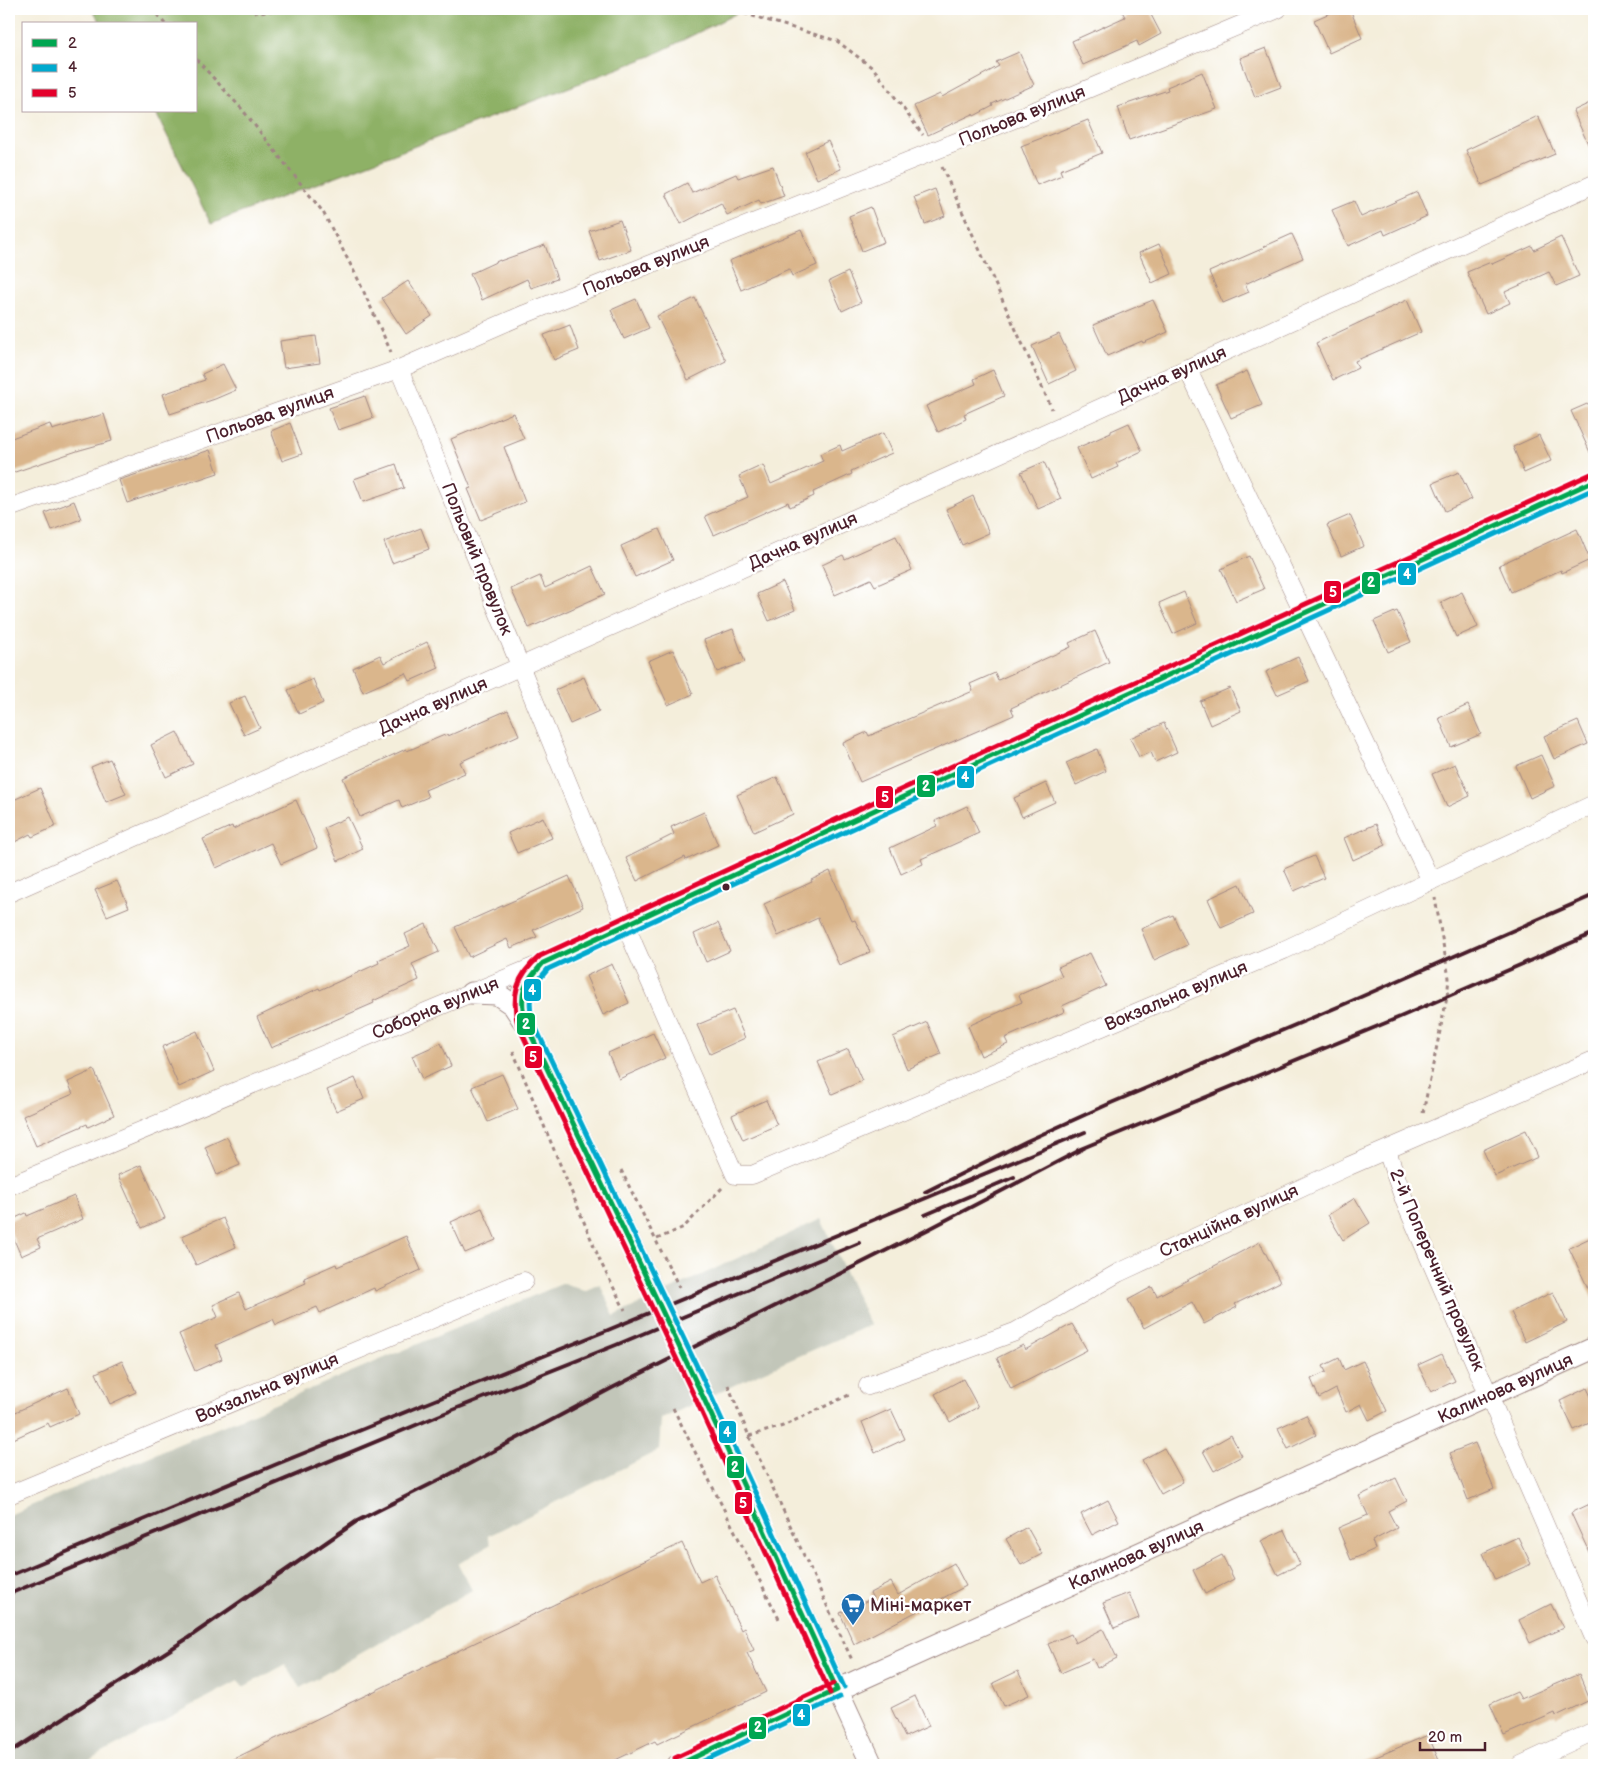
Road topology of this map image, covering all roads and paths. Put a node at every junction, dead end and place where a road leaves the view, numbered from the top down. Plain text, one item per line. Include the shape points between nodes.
1 (152, 9) edge
2 (246, 9) edge
3 (282, 9) edge
4 (729, 9) edge
5 (1278, 9) edge
6 (162, 22) edge
7 (198, 61) edge
8 (934, 151) junction
9 (1594, 184) edge
10 (1187, 368) junction
11 (399, 369) junction
12 (1060, 426) junction
13 (1594, 481) edge
14 (9, 508) edge
15 (1303, 613) junction
16 (521, 667) junction
17 (1594, 804) edge
18 (1431, 881) junction
19 (9, 893) edge
20 (627, 926) junction
21 (543, 963) junction
22 (471, 993) junction
23 (525, 1022) junction
24 (512, 1049) dead end
25 (1594, 1060) edge
26 (1418, 1137) junction
27 (1387, 1151) junction
28 (744, 1174) junction
29 (9, 1186) edge
30 (657, 1239) dead end
31 (524, 1281) dead end
32 (654, 1293) tunnel mouth
33 (625, 1310) dead end
34 (1594, 1348) edge
35 (728, 1385) dead end
36 (868, 1386) joint
37 (1490, 1394) junction
38 (704, 1399) tunnel mouth
39 (673, 1408) dead end
40 (749, 1436) junction
41 (9, 1495) edge
42 (783, 1627) dead end
43 (1594, 1638) edge
44 (861, 1679) junction
45 (836, 1690) junction
46 (1594, 1731) edge
47 (678, 1765) edge
48 (872, 1765) edge
49 (1521, 1765) edge

1 - 6 path
2 - 3 path via 260,13
4 - 8 path via 837,41 874,69
5 - 8 street, Польова вулиця
7 - 11 path via 241,108 323,212
8 - 11 street, Польова вулиця via 525,314
8 - 12 path
9 - 10 street, Дачна вулиця
10 - 12 street, Дачна вулиця
10 - 15 street
11 - 14 street, Польова вулиця
11 - 16 street, Польовий провулок
12 - 16 street, Дачна вулиця
13 - 15 street, Соборна вулиця
15 - 18 street
15 - 20 street, Соборна вулиця
16 - 19 street, Дачна вулиця
16 - 20 street, Польовий провулок
17 - 18 street, Вокзальна вулиця
18 - 26 path via 1450,978
18 - 28 street, Вокзальна вулиця via 1284,950
20 - 21 street, Соборна вулиця
20 - 28 street, Польовий провулок
21 - 22 street, Соборна вулиця
21 - 23 street via 525,984 520,1001
22 - 23 street via 497,994 513,1005
22 - 29 street, Соборна вулиця
23 - 32 street
24 - 33 path via 601,1263
25 - 26 street, Станційна вулиця
26 - 27 street, Станційна вулиця
27 - 36 street, Станційна вулиця via 1118,1273 1015,1332
27 - 37 street, 2-й Поперечний провулок via 1405,1202
28 - 30 path via 684,1227
31 - 41 street, Вокзальна вулиця
34 - 37 street, Калинова вулиця
35 - 40 path
36 - 40 path via 782,1426
37 - 43 street, 2-й Поперечний провулок
37 - 44 street, Калинова вулиця
38 - 45 street
39 - 42 path
40 - 44 path
44 - 45 street, Калинова вулиця
45 - 47 street, Калинова вулиця
45 - 48 street
46 - 49 street

